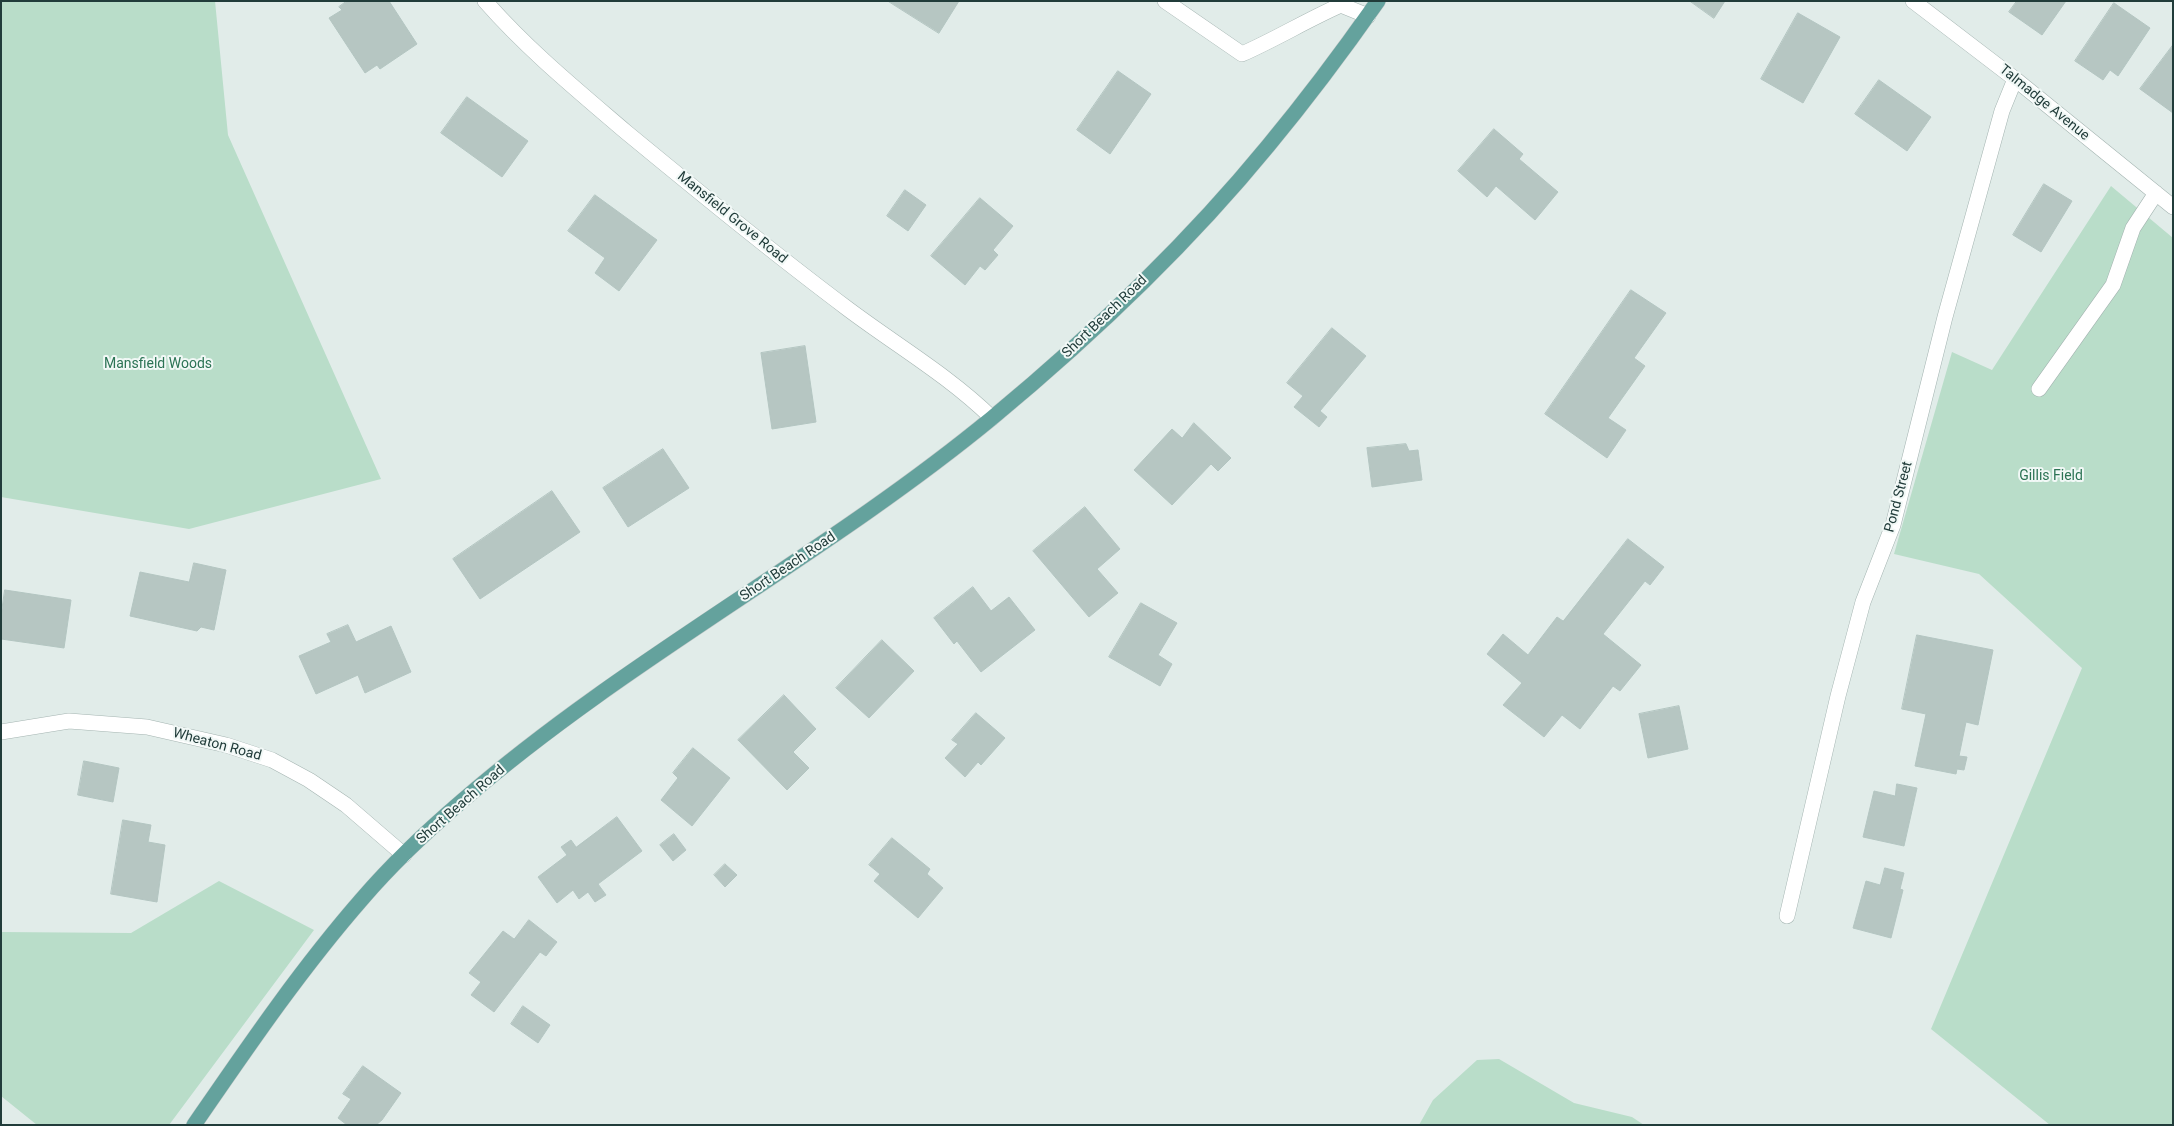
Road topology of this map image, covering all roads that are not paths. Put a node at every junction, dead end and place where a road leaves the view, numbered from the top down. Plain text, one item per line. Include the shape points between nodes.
1 (485, 1) edge
2 (1165, 1) edge
3 (1378, 1) edge
4 (1913, 1) edge
5 (1368, 16) junction
6 (2015, 79) junction
7 (2156, 193) junction
8 (2173, 207) edge
9 (2039, 389) dead end
10 (992, 418) junction
11 (1, 732) edge
12 (404, 855) junction
13 (1787, 916) dead end
14 (194, 1125) edge

1 - 10 street, Mansfield Grove Road via 510,30 558,74 683,179 824,291 957,386
2 - 5 street via 1242,54 1341,5
3 - 5 main road, Short Beach Road
4 - 6 street, Talmadge Avenue
5 - 10 main road, Short Beach Road via 1266,149 1205,217 1129,296
6 - 7 street, Talmadge Avenue
6 - 13 street, Pond Street via 2002,111 1944,317 1893,525 1863,602
7 - 8 street, Talmadge Avenue
7 - 9 street via 2132,228 2113,285
10 - 12 main road, Short Beach Road via 940,460 783,572 565,719 464,799
11 - 12 street, Wheaton Road via 69,721 147,727 226,745 272,760 309,780 346,805
12 - 14 main road, Short Beach Road via 364,896 279,1003

